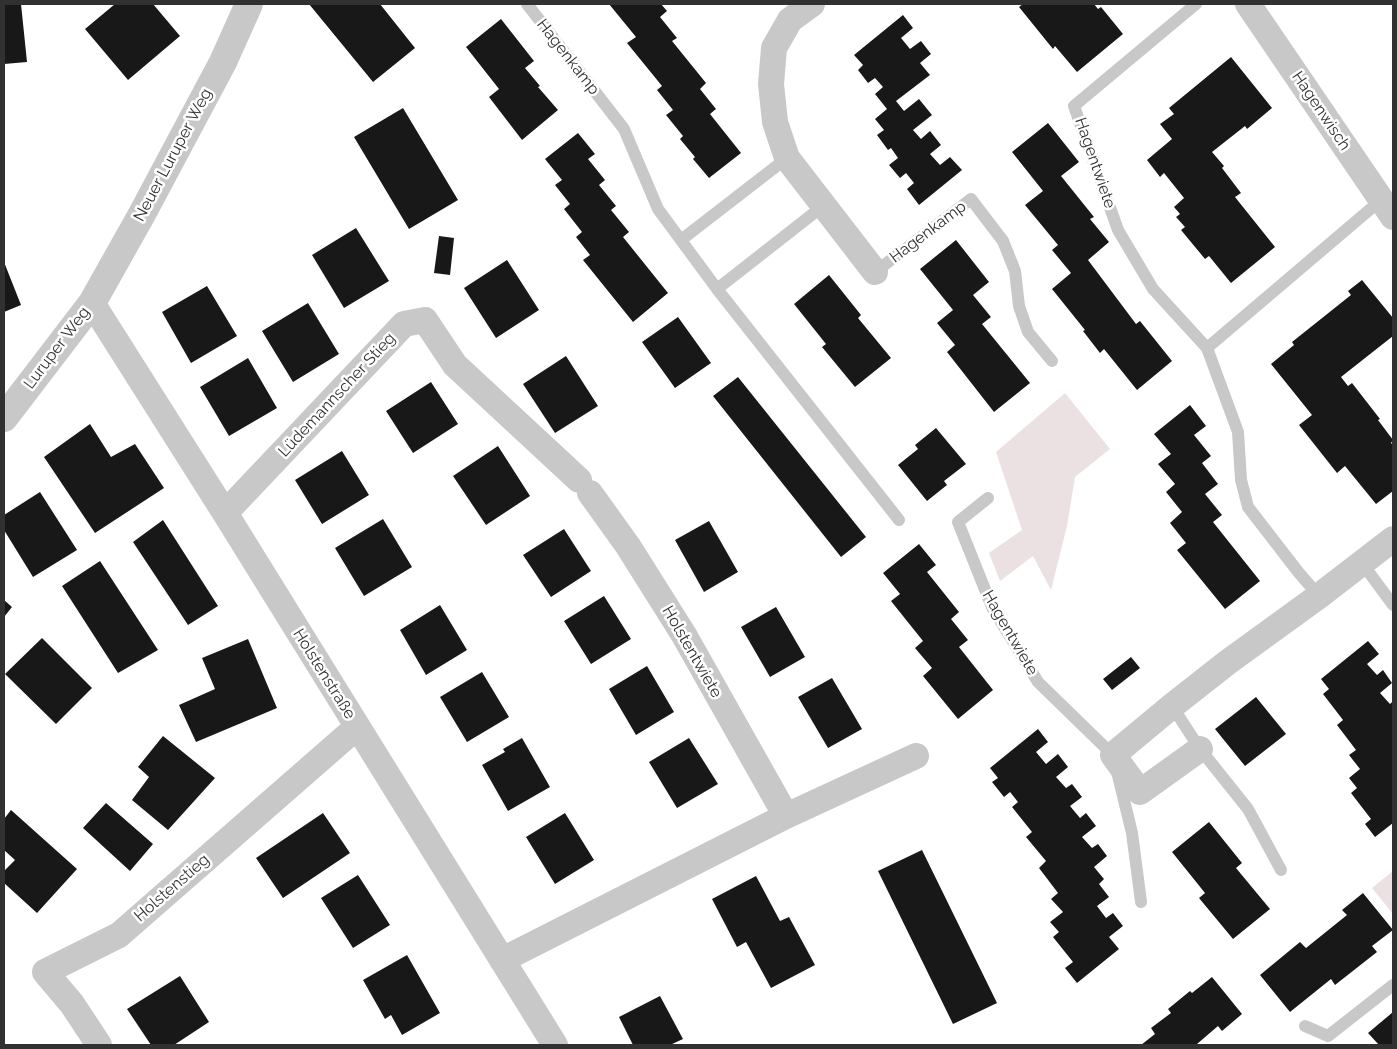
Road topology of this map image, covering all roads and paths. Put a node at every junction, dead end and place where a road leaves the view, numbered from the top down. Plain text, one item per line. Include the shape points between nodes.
1 (249, 4) edge
2 (527, 4) edge
3 (812, 4) edge
4 (1196, 4) edge
5 (1248, 4) edge
6 (787, 158) junction
7 (823, 206) junction
8 (1387, 209) edge
9 (681, 240) junction
10 (875, 272) joint
11 (717, 289) junction
12 (92, 302) junction
13 (1207, 348) junction
14 (1052, 361) dead end
15 (4, 418) edge
16 (585, 486) joint
17 (988, 498) dead end
18 (225, 513) junction
19 (900, 520) dead end
20 (1393, 539) edge
21 (1362, 563) junction
22 (1319, 596) junction
23 (1393, 605) edge
24 (1172, 706) junction
25 (357, 727) junction
26 (1200, 749) junction
27 (1113, 755) junction
28 (916, 756) dead end
29 (786, 816) junction
30 (1281, 870) dead end
31 (1141, 902) dead end
32 (502, 960) junction
33 (1393, 985) edge
34 (1305, 1026) dead end
35 (1330, 1041) edge
36 (99, 1045) edge
37 (555, 1045) edge

1 - 12 street, Neuer Luruper Weg via 223,62
2 - 9 lane, Hagenkamp via 624,129 658,209
3 - 6 street, Hagenkamp via 790,20 774,48 771,84 774,122
4 - 13 lane, Hagentwiete via 1074,106 1118,230 1153,289
5 - 8 street, Hagenwisch
6 - 7 street, Hagenkamp
6 - 9 lane
7 - 10 street, Hagenkamp
7 - 11 lane
8 - 13 lane
9 - 11 lane, Hagenkamp
10 - 14 lane, Hagenkamp via 971,199 1004,241 1015,270 1019,306 1028,332
11 - 19 lane, Hagenkamp
12 - 15 street, Luruper Weg
12 - 18 street, Holstenstraße
13 - 22 lane, Hagentwiete via 1238,432 1241,480 1248,507
16 - 18 street, Lüdemannscher Stieg via 455,365 424,320 404,324
16 - 29 street, Holstentwiete via 628,546 684,635
17 - 27 lane, Hagentwiete via 958,522 992,607 1038,682
18 - 25 street, Holstenstraße
20 - 21 street
21 - 22 street
21 - 23 lane
22 - 24 street
24 - 26 lane
24 - 27 street
25 - 32 street, Holstenstraße
25 - 36 street, Holstenstieg via 119,935 44,972 72,1004
26 - 27 street, Hagentwiete via 1140,792
26 - 30 lane via 1248,809
27 - 31 lane via 1132,833
28 - 29 street
29 - 32 street
32 - 37 street, Holstenstraße
33 - 35 lane
34 - 35 lane

